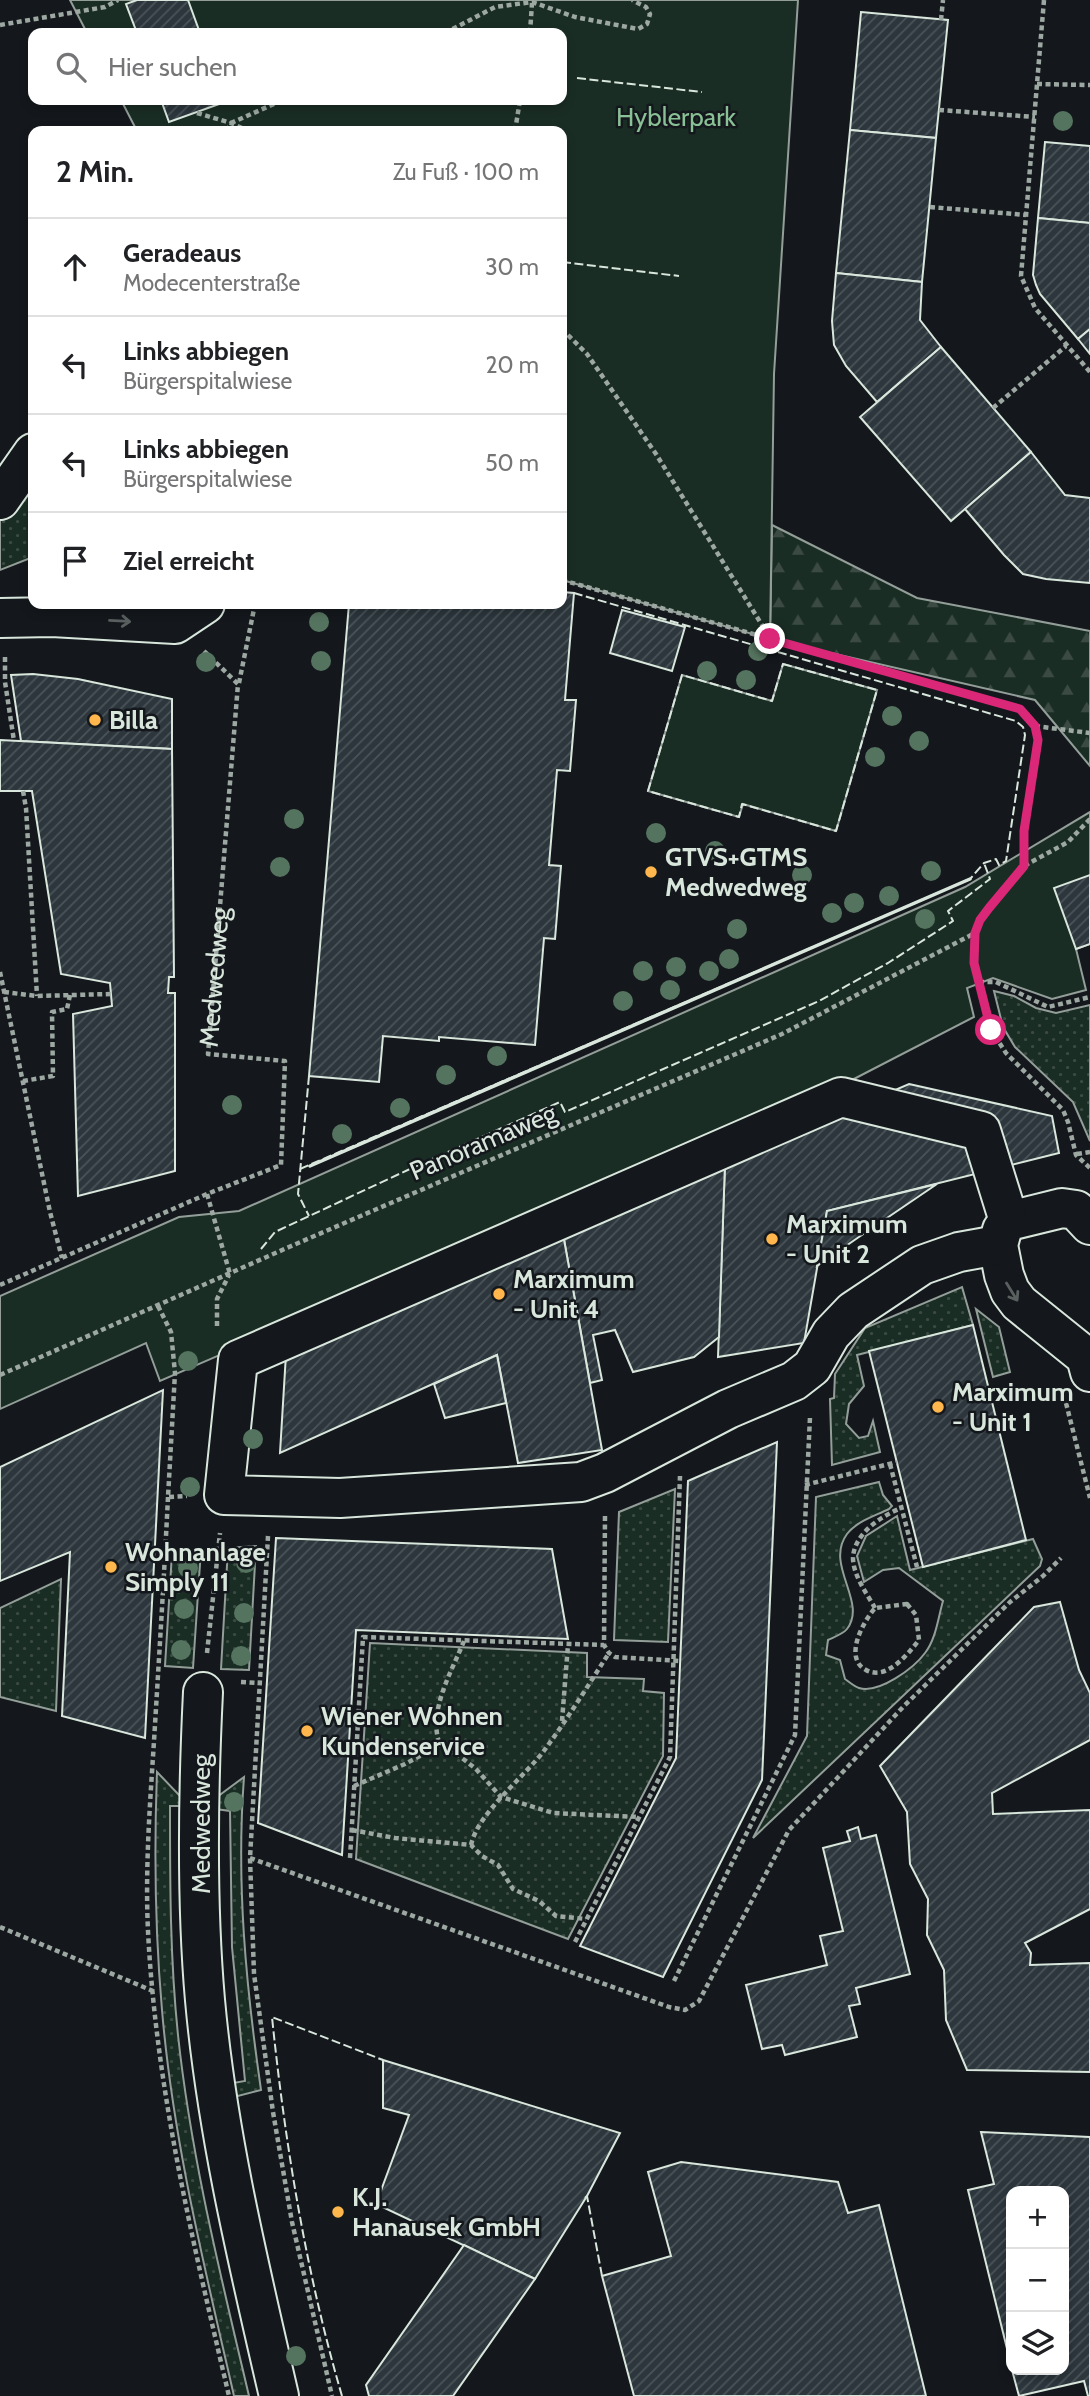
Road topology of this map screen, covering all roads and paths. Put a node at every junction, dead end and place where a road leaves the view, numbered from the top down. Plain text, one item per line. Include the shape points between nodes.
1 (118, 0) edge
2 (632, 0) edge
3 (943, 0) edge
4 (1044, 0) edge
5 (532, 1) edge
6 (942, 20) dead end
7 (0, 25) edge
8 (455, 28) edge
9 (530, 28) edge
10 (1037, 84) junction
11 (1090, 85) edge
12 (272, 105) edge
13 (519, 105) edge
14 (939, 110) dead end
15 (197, 113) dead end
16 (1035, 117) junction
17 (231, 123) junction
18 (230, 126) edge
19 (237, 126) edge
20 (516, 126) edge
21 (930, 207) dead end
22 (1026, 215) junction
23 (567, 333) edge
24 (1066, 346) junction
25 (1090, 372) edge
26 (993, 408) dead end
27 (28, 460) edge
28 (0, 500) edge
29 (567, 581) edge
30 (254, 609) edge
31 (57, 610) edge
32 (190, 614) edge
33 (2, 618) edge
34 (770, 639) junction
35 (239, 684) junction
36 (1035, 726) junction
37 (1090, 733) edge
38 (14, 741) dead end
39 (23, 791) dead end
40 (1090, 819) edge
41 (1024, 866) junction
42 (975, 933) junction
43 (0, 972) edge
44 (979, 982) junction
45 (4, 992) junction
46 (70, 995) junction
47 (111, 995) dead end
48 (37, 996) junction
49 (1090, 997) edge
50 (23, 1081) junction
51 (1090, 1152) edge
52 (1076, 1154) junction
53 (1090, 1168) edge
54 (207, 1194) junction
55 (1090, 1225) edge
56 (1003, 1233) junction
57 (62, 1258) junction
58 (230, 1274) junction
59 (0, 1285) edge
60 (158, 1306) junction
61 (1089, 1360) edge
62 (812, 1367) junction
63 (0, 1375) edge
64 (682, 1432) junction
65 (897, 1462) dead end
66 (890, 1464) junction
67 (605, 1473) junction
68 (806, 1485) junction
69 (224, 1495) junction
70 (270, 1496) junction
71 (901, 1508) junction
72 (1061, 1558) dead end
73 (917, 1567) dead end
74 (875, 1608) junction
75 (464, 1641) junction
76 (604, 1645) junction
77 (568, 1646) junction
78 (609, 1653) junction
79 (674, 1660) junction
80 (680, 1661) dead end
81 (203, 1692) joint
82 (562, 1722) junction
83 (440, 1745) junction
84 (354, 1786) junction
85 (501, 1797) junction
86 (639, 1817) junction
87 (352, 1830) junction
88 (471, 1845) junction
89 (250, 1858) junction
90 (350, 1858) dead end
91 (586, 1919) junction
92 (0, 1927) edge
93 (575, 1942) dead end
94 (674, 1981) dead end
95 (153, 1991) dead end
96 (279, 2396) edge
97 (332, 2396) edge

1 - 7 path via 91,10
2 - 5 path via 650,14 647,24 638,29 575,17
3 - 6 path
4 - 10 path
5 - 8 path via 495,7
5 - 9 path
10 - 11 path
10 - 16 path
12 - 17 path
13 - 20 path
14 - 16 path
15 - 17 path
16 - 22 path
17 - 18 path
17 - 19 path
21 - 22 path
22 - 24 path via 1021,276 1035,308
23 - 34 path via 587,354 656,454
24 - 25 path
24 - 26 path
27 - 28 street
29 - 34 path
30 - 35 path, Medwedweg
31 -> 32 street
31 - 33 street
32 - 35 path
33 - 38 path
34 - 36 path via 1020,709
35 - 54 path, Medwedweg via 208,1054 285,1061 281,1165
36 - 37 path
36 - 41 path via 1038,740 1024,831
39 - 48 path
40 - 41 path via 1068,842
41 - 42 path via 980,920
42 - 44 path
42 - 58 path, Panoramaweg via 782,1034
43 - 45 path
44 - 49 path via 996,982 1048,1007
44 - 52 path via 991,1030 1006,1054 1063,1110
45 - 48 path
45 - 50 path
46 - 47 path
46 - 48 path
46 - 50 path via 67,1009 52,1012 53,1076
50 - 57 path
51 - 52 path
52 - 53 path
54 - 57 path
54 - 58 path
55 - 56 street via 1069,1208
56 -> 61 street via 1003,1275 1010,1291
56 - 62 street via 922,1265 853,1311 831,1334
56 - 69 street via 981,1131 841,1097 238,1360
57 - 59 path
58 - 60 path, Panoramaweg
60 - 63 path, Panoramaweg
60 - 69 path via 171,1332 175,1373 169,1497
62 - 64 street via 794,1381
62 - 68 path
64 - 67 street
64 - 79 path
65 - 66 path
66 - 68 path
66 - 71 path
67 - 70 street via 581,1482 340,1498
67 - 76 path
68 - 94 path via 795,1735
69 - 70 street
69 - 81 path
70 - 89 path
71 - 73 path
71 - 74 path via 865,1532 853,1558
72 - 89 path via 903,1707 789,1830 699,2001 685,2010
74 - 74 path via 858,1637 856,1652 858,1663 877,1673 888,1670 910,1651 919,1640 919,1630 916,1615 907,1604
75 - 77 path
75 - 83 path via 443,1692 436,1733
75 - 84 path via 363,1637
76 - 77 path
76 - 78 path
77 - 82 path
78 - 79 path
78 - 82 path
79 - 80 path
79 - 86 path via 670,1757
81 - 96 street, Medwedweg via 201,1924 205,2001 243,2241
82 - 85 path via 540,1755
83 - 84 path
83 - 85 path via 476,1769
84 - 87 path
85 - 86 path via 553,1813
85 - 88 path
86 - 91 path
87 - 88 path
87 - 90 path
88 - 91 path via 498,1865 513,1889 539,1901 556,1916
89 - 97 path via 254,1974 273,2112 292,2222
91 - 93 path
92 - 95 path

